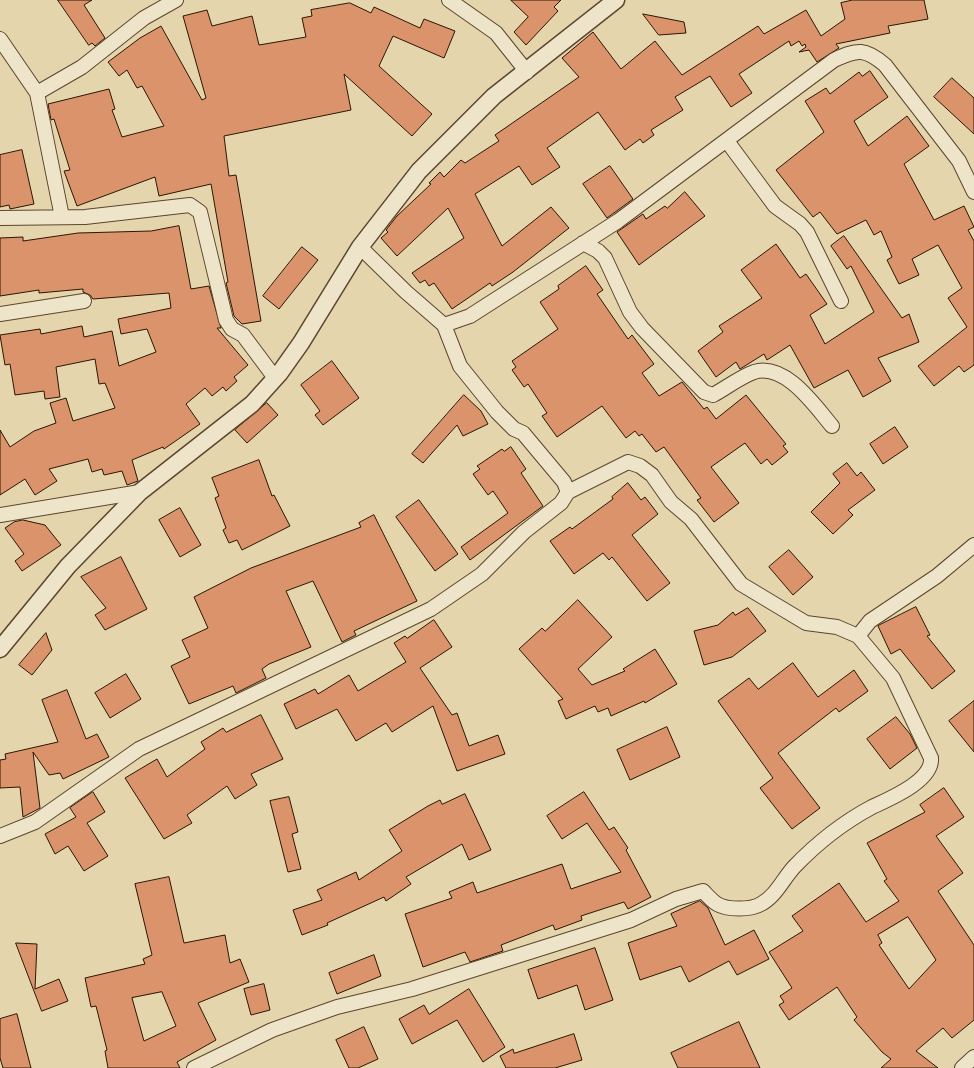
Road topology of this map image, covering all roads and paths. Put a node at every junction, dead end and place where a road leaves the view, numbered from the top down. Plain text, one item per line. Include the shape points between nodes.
1 (176, 0) edge
2 (449, 0) edge
3 (616, 0) edge
4 (0, 39) edge
5 (527, 72) junction
6 (37, 94) junction
7 (726, 141) junction
8 (974, 192) edge
9 (62, 217) junction
10 (0, 218) edge
11 (583, 243) junction
12 (360, 247) junction
13 (84, 301) dead end
14 (841, 301) dead end
15 (0, 314) edge
16 (444, 325) junction
17 (275, 378) junction
18 (832, 426) dead end
19 (140, 492) junction
20 (568, 492) junction
21 (0, 515) edge
22 (974, 545) edge
23 (858, 636) junction
24 (0, 649) edge
25 (0, 836) edge
26 (974, 1058) edge
27 (195, 1068) edge
28 (962, 1068) edge

1 - 6 street via 144,18 82,67
2 - 5 street via 496,33
3 - 5 street
4 - 6 street
5 - 12 street via 494,96 419,171
6 - 9 street
7 - 8 street via 834,60 862,51 886,65 959,162
7 - 11 street
7 - 14 street via 775,206 807,232
9 - 10 street
9 - 17 street via 190,204 196,208 200,212 226,320 232,329 243,335
11 - 16 street via 470,316
11 - 18 street via 605,258 638,323 704,392 713,395 754,372 767,370 799,388
12 - 16 street
12 - 17 street via 301,343
13 - 15 street
16 - 20 street via 460,366 497,412 514,430 523,433 564,482
17 - 19 street via 252,404
19 - 21 street
19 - 24 street via 68,566
20 - 23 street via 628,462 640,466 652,475 671,502 691,519 741,584 806,622 837,627
20 - 25 street via 482,574 431,609 139,749 35,822
22 - 23 street via 937,576 870,621
23 - 27 street via 893,678 931,763 922,778 855,816 815,847 761,904 749,909 718,905 703,891 676,899 631,920 412,989 337,1006 272,1030
26 - 28 street

